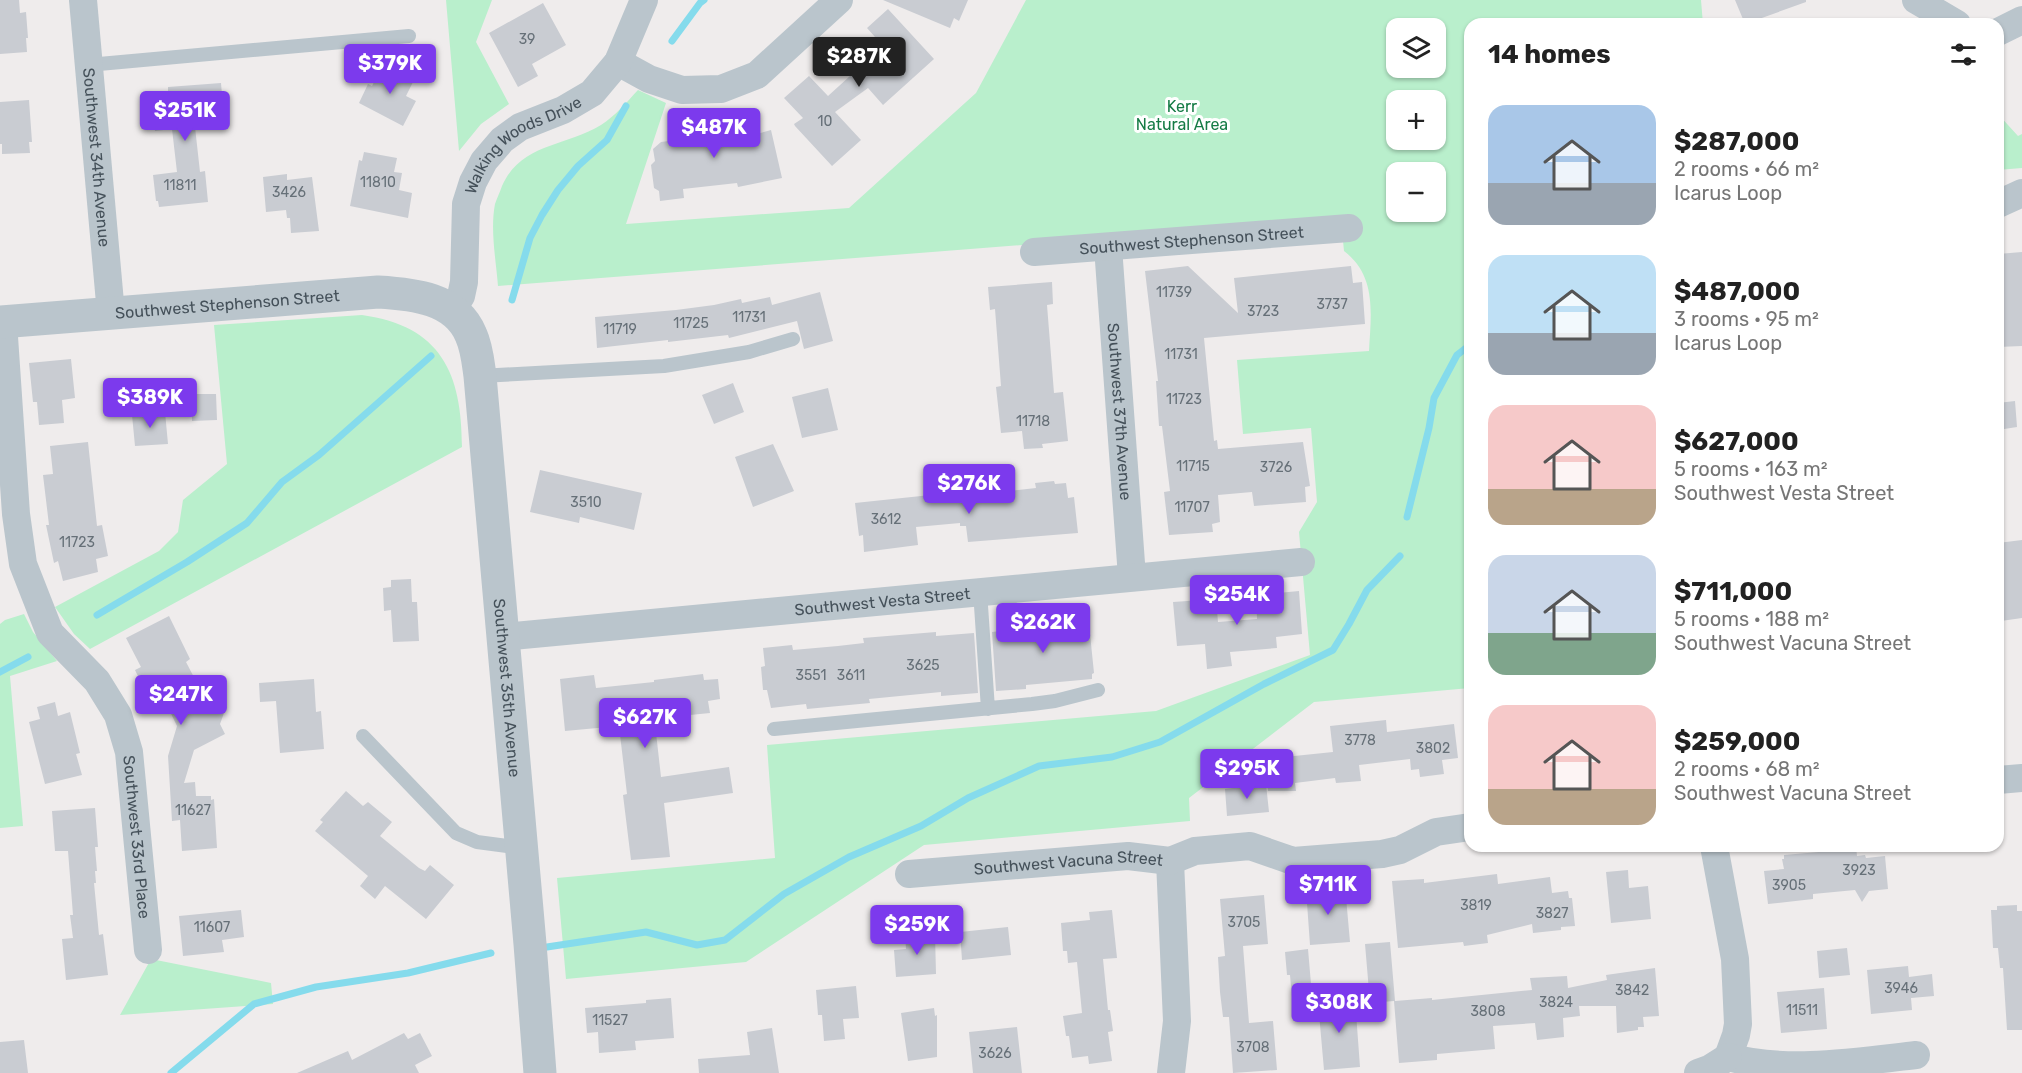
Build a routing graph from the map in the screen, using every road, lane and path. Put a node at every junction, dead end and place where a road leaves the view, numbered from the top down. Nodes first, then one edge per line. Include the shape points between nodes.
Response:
1 (83, 0) edge
2 (644, 0) edge
3 (839, 0) edge
4 (1916, 0) edge
5 (1947, 18) edge
6 (2022, 20) edge
7 (2004, 29) edge
8 (410, 36) dead end
9 (618, 62) junction
10 (88, 64) junction
11 (2022, 193) edge
12 (2004, 201) edge
13 (1349, 228) dead end
14 (1108, 247) junction
15 (1034, 252) dead end
16 (452, 310) junction
17 (111, 314) junction
18 (1, 322) edge
19 (793, 339) dead end
20 (480, 376) junction
21 (8, 514) edge
22 (1301, 561) dead end
23 (1132, 577) junction
24 (981, 591) junction
25 (502, 637) junction
26 (1098, 690) dead end
27 (987, 709) junction
28 (774, 729) dead end
29 (363, 736) dead end
30 (2022, 778) edge
31 (2004, 780) edge
32 (1464, 828) edge
33 (522, 848) junction
34 (1715, 852) edge
35 (1170, 861) junction
36 (909, 874) dead end
37 (148, 951) dead end
38 (1916, 1055) dead end
39 (1728, 1057) junction
40 (540, 1073) edge
41 (1171, 1073) edge
42 (1698, 1073) edge

1 - 10 street, Southwest 34th Avenue
2 - 9 street, Walking Woods Drive
3 - 9 street via 758,75 721,89 682,90 649,79
4 - 5 street
6 - 7 street
8 - 10 lane
9 - 16 street, Walking Woods Drive via 592,93 520,127 484,161 465,204 464,282
10 - 17 street, Southwest 34th Avenue
11 - 12 street
13 - 14 street, Southwest Stephenson Street
14 - 15 street, Southwest Stephenson Street
14 - 23 street, Southwest 37th Avenue
16 - 17 street, Southwest Stephenson Street via 424,297 378,292
16 - 20 street, Southwest 35th Avenue via 471,333
17 - 18 street, Southwest Stephenson Street
18 - 21 street, Southwest 33rd Place
19 - 20 lane via 734,356 664,366
20 - 25 street, Southwest 35th Avenue
21 - 37 street, Southwest 33rd Place via 50,633 97,681 118,715 129,752
22 - 23 street, Southwest Vesta Street
23 - 24 street, Southwest Vesta Street
24 - 25 street, Southwest Vesta Street
24 - 27 lane
25 - 33 street, Southwest 35th Avenue
26 - 27 lane via 1055,701
27 - 28 lane
29 - 33 lane via 456,833 477,842
30 - 31 street
32 - 35 street, Southwest Vacuna Street via 1436,832 1389,853 1293,861 1250,846 1196,850
33 - 40 street, Southwest 35th Avenue
34 - 39 street via 1735,959 1738,1024
35 - 36 street, Southwest Vacuna Street via 1128,856
35 - 41 street via 1177,1021
38 - 39 street via 1789,1066 1749,1064
39 - 42 street

